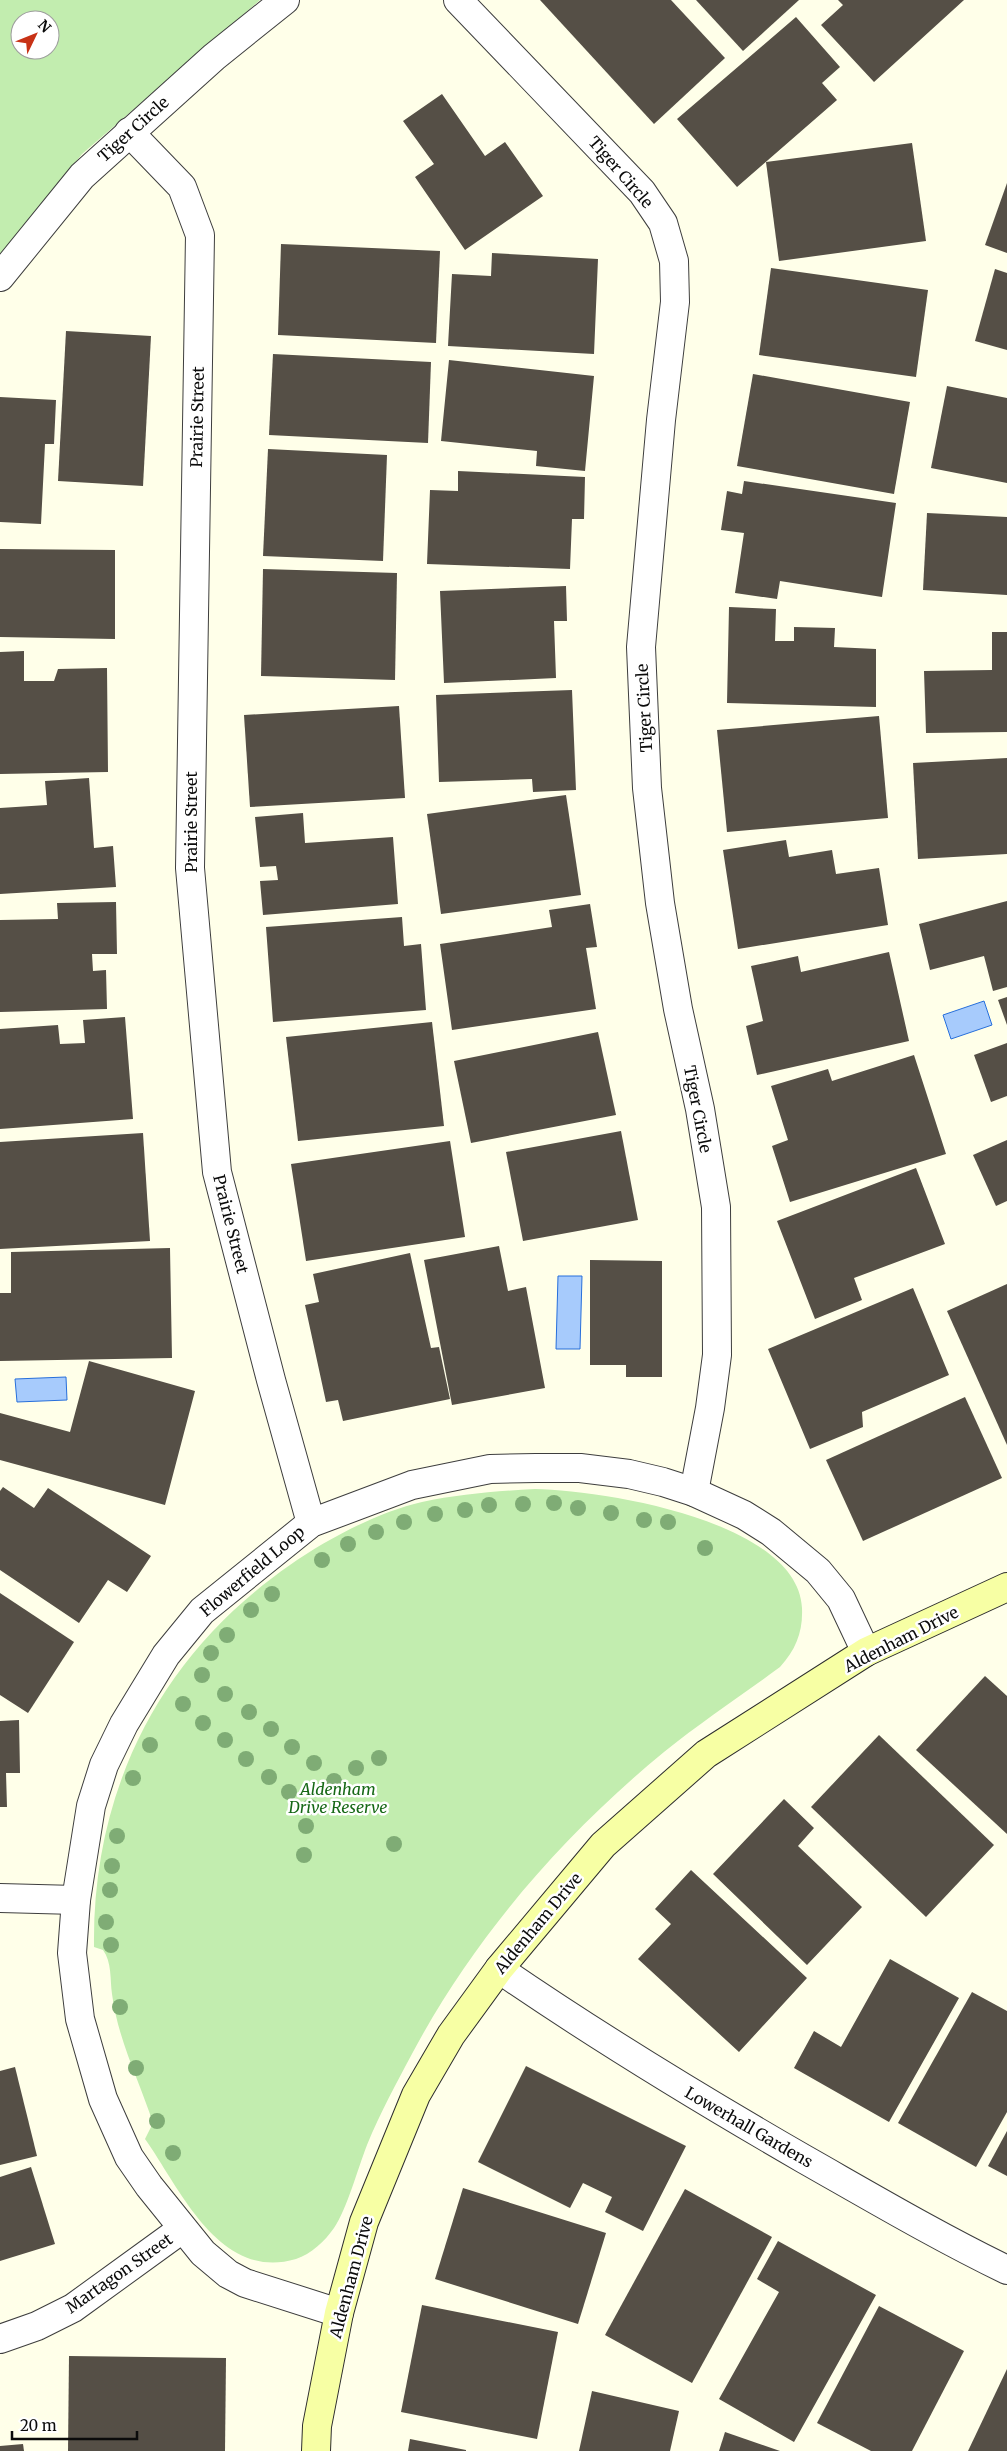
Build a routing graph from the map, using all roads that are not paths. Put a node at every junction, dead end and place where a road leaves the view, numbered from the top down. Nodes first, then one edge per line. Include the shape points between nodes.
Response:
1 (285, 0) edge
2 (459, 0) edge
3 (129, 132) junction
4 (0, 277) edge
5 (694, 1492) junction
6 (310, 1523) junction
7 (1007, 1587) edge
8 (866, 1652) junction
9 (0, 1898) edge
10 (76, 1900) junction
11 (498, 1969) junction
12 (182, 2229) junction
13 (1007, 2270) edge
14 (339, 2312) junction
15 (0, 2339) edge
16 (316, 2451) edge

1 - 3 street, Tiger Circle
2 - 5 street, Tiger Circle via 642,192 663,223 674,261 675,302 641,647 647,788 660,903 716,1207 717,1356
3 - 4 street, Tiger Circle via 82,176
3 - 6 street, Prairie Street via 182,187 200,235 190,868 217,1172
5 - 6 street, Flowerfield Loop via 629,1474 580,1468 490,1469 412,1484
5 - 8 street, Flowerfield Loop via 744,1515 796,1550 840,1599
6 - 10 street, Flowerfield Loop via 202,1611 162,1663 124,1724 104,1765 91,1806
7 - 8 street, Aldenham Drive
8 - 11 street, Aldenham Drive via 706,1754 603,1845
9 - 10 street
10 - 12 street, Flowerfield Loop via 72,1953 80,2019 103,2099 129,2157
11 - 13 street, Lowerhall Gardens via 677,2085 944,2239
11 - 14 street, Aldenham Drive via 451,2035 416,2096 364,2222
12 - 14 street, Flowerfield Loop via 203,2253 236,2279
12 - 15 street, Martagon Street via 73,2308
14 - 16 street, Aldenham Drive via 317,2426

